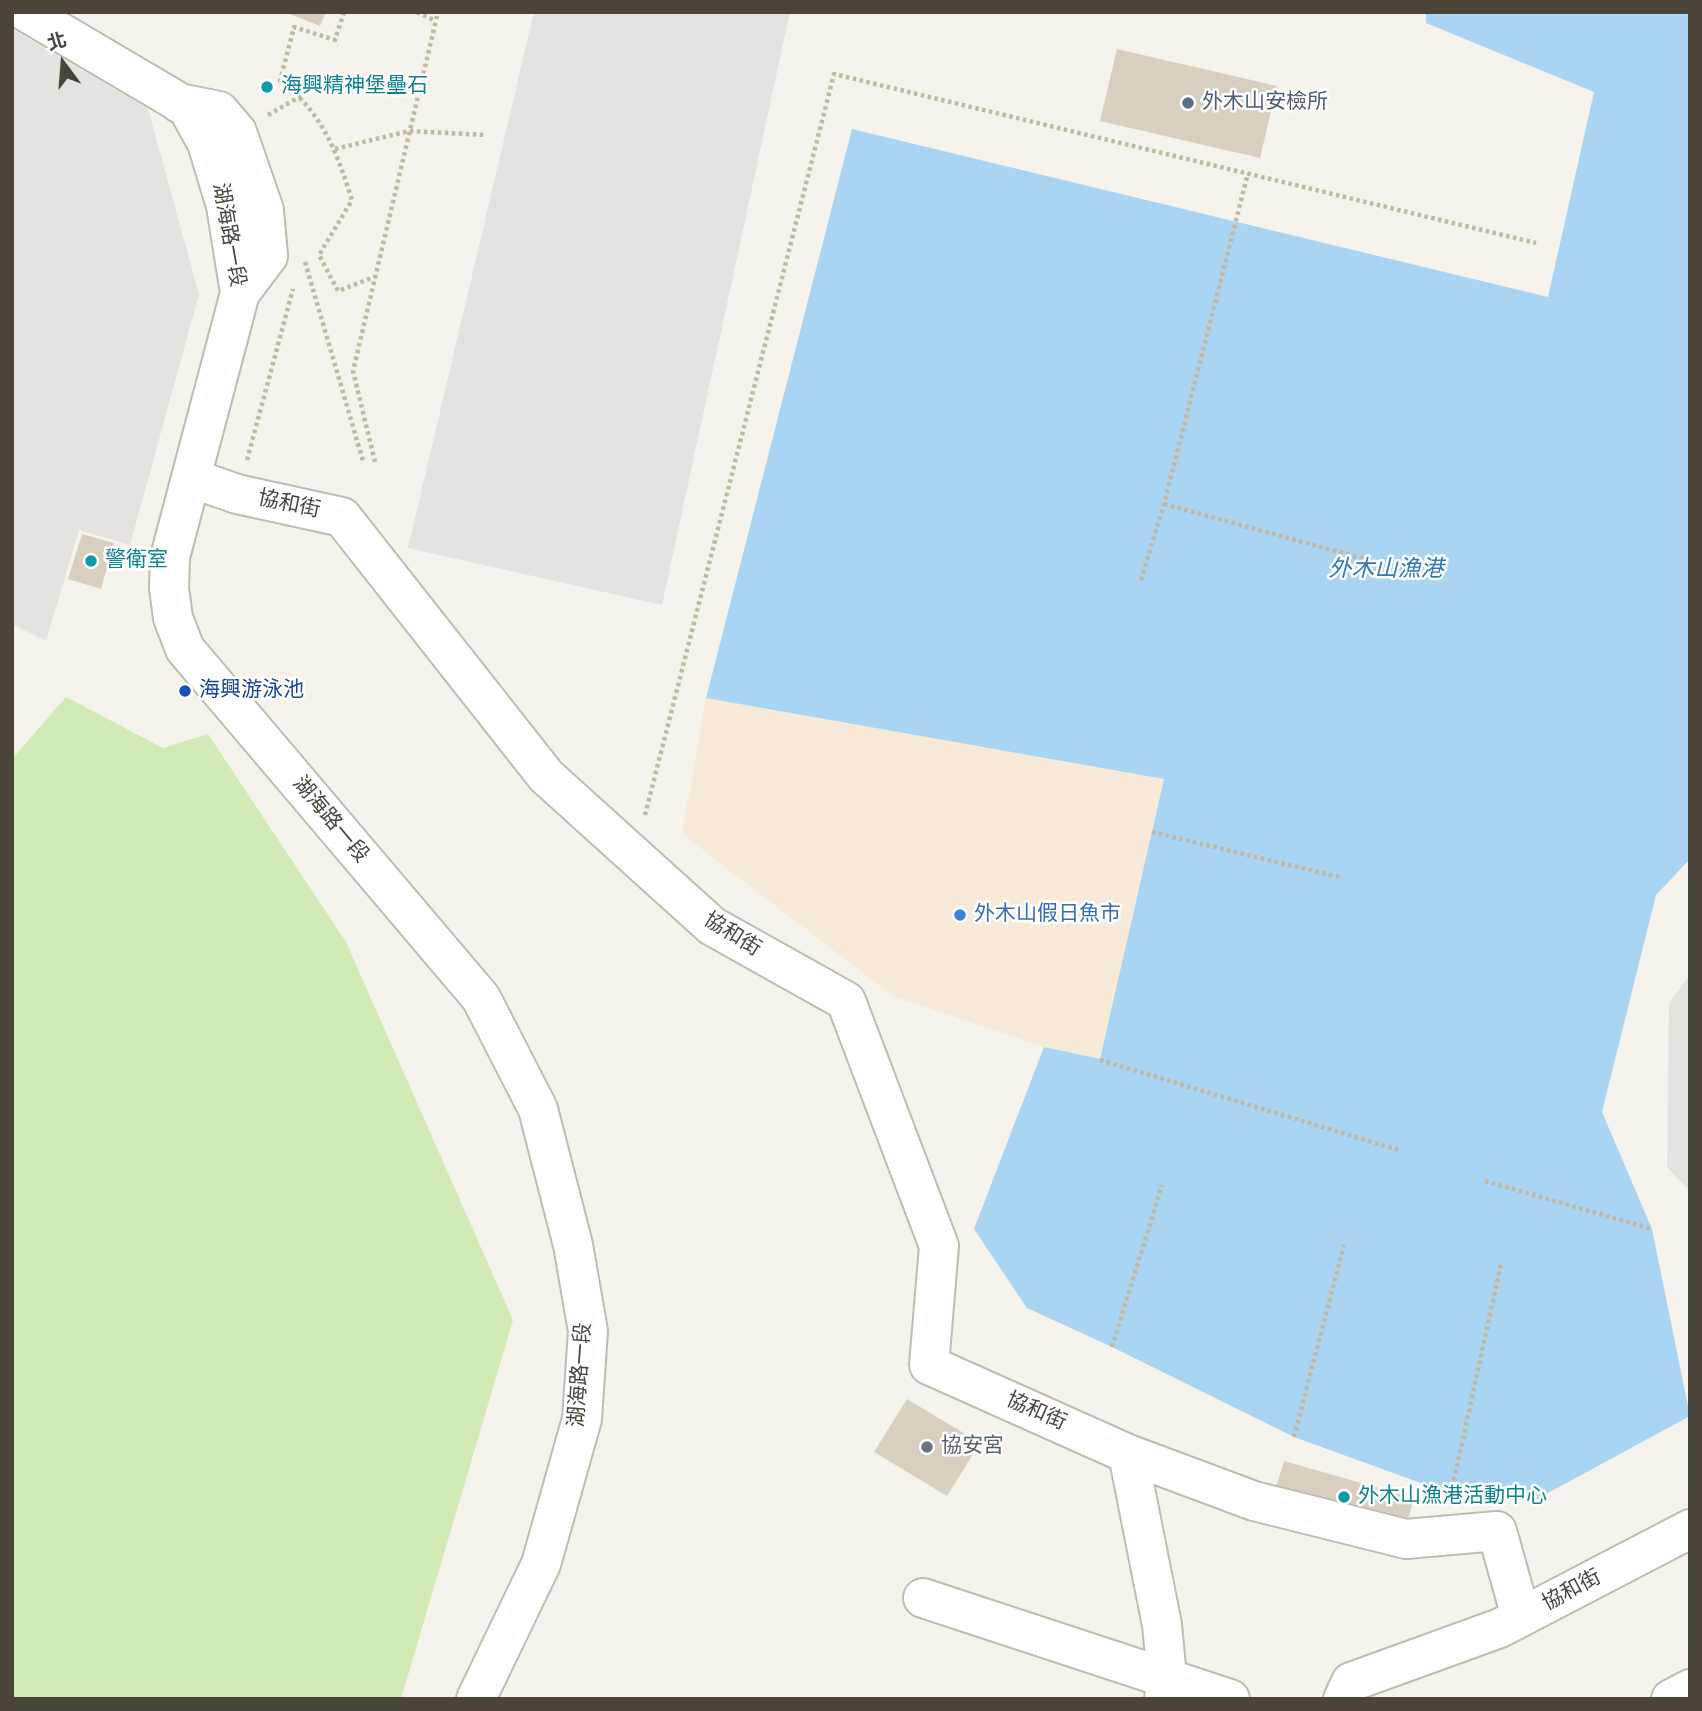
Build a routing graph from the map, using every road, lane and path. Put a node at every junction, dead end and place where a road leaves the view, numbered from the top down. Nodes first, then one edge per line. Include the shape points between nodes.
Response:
1 (26, 12) edge
2 (344, 12) edge
3 (417, 12) edge
4 (438, 12) edge
5 (436, 20) junction
6 (301, 96) junction
7 (261, 119) dead end
8 (409, 131) junction
9 (486, 135) dead end
10 (335, 149) junction
11 (1248, 173) junction
12 (1536, 243) dead end
13 (303, 254) dead end
14 (374, 277) junction
15 (363, 461) dead end
16 (375, 462) dead end
17 (191, 478) junction
18 (1164, 504) junction
19 (1419, 574) dead end
20 (1141, 580) dead end
21 (645, 816) dead end
22 (1152, 832) dead end
23 (1343, 878) dead end
24 (1100, 1060) dead end
25 (1402, 1151) dead end
26 (1485, 1181) dead end
27 (1162, 1185) dead end
28 (1652, 1229) dead end
29 (1344, 1245) dead end
30 (1501, 1265) dead end
31 (1112, 1347) dead end
32 (1294, 1437) dead end
33 (1128, 1454) junction
34 (1451, 1494) dead end
35 (1690, 1530) edge
36 (923, 1598) dead end
37 (1521, 1617) junction
38 (1165, 1688) edge
39 (1690, 1689) edge
40 (476, 1699) edge
41 (1230, 1699) edge
42 (1343, 1699) edge
43 (1671, 1699) edge

1 - 17 street, 湖海路一段 via 187,107 208,143 226,206 240,293
2 - 6 path via 335,40 294,27 281,81
3 - 5 path
4 - 5 path
5 - 8 path
6 - 7 path
6 - 10 path
8 - 9 path
8 - 10 path
8 - 14 path
10 - 14 path via 352,200 319,255 338,290
11 - 12 path
11 - 18 path
11 - 21 path via 834,74
13 - 15 path
14 - 16 path via 353,371
17 - 33 street, 協和街 via 237,494 342,517 546,776 712,926 846,1001 939,1246 929,1365
17 - 40 street, 湖海路一段 via 170,557 169,588 173,618 186,649 481,998 538,1109 573,1245 588,1331 582,1419 541,1564
18 - 19 path
18 - 20 path
22 - 23 path
24 - 25 path
26 - 28 path
27 - 31 path
29 - 32 path
30 - 34 path
33 - 37 street, 協和街 via 1254,1501 1406,1539 1497,1531
33 - 38 street via 1162,1625
35 - 37 street, 協和街
36 - 38 street
37 - 42 street, 協和街 via 1351,1682
38 - 41 street
39 - 43 street

